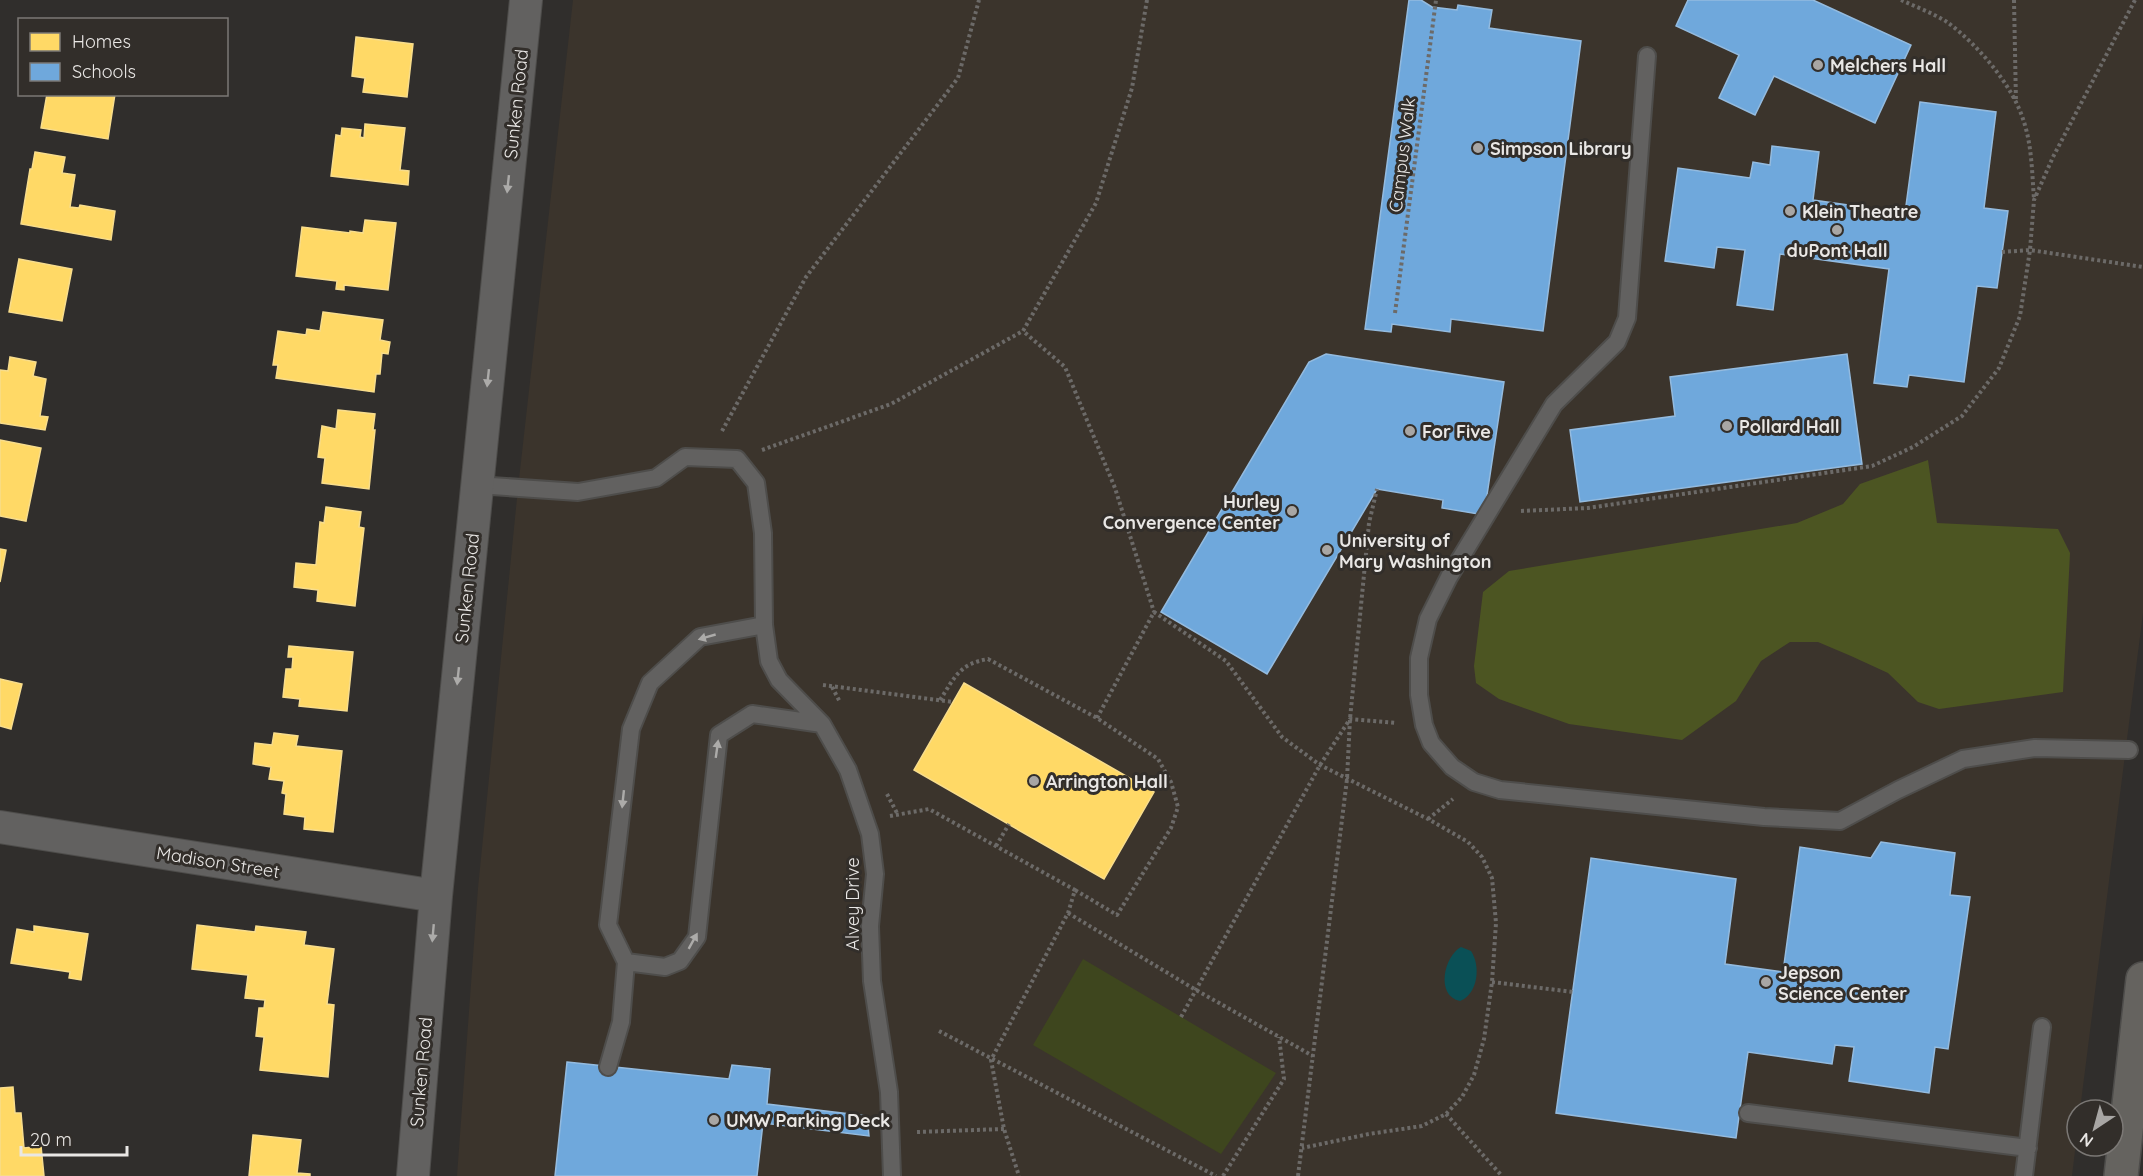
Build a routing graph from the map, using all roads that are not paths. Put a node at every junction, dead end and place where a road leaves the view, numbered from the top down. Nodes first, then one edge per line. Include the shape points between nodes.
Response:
1 (526, 0) edge
2 (1647, 56) dead end
3 (477, 484) junction
4 (764, 625) junction
5 (822, 724) junction
6 (2129, 750) dead end
7 (0, 827) edge
8 (436, 896) junction
9 (626, 962) junction
10 (2143, 979) edge
11 (2042, 1027) dead end
12 (608, 1066) dead end
13 (1748, 1113) dead end
14 (2028, 1148) junction
15 (413, 1176) edge
16 (892, 1176) edge
17 (2024, 1176) edge
18 (2121, 1176) edge

1 -> 3 street, Sunken Road
2 - 6 lane via 1627,318 1617,342 1554,404 1449,577 1428,619 1419,658 1419,695 1431,743 1452,767 1474,782 1500,790 1840,821 1963,759 2035,748
3 - 4 lane, Alvey Drive via 578,492 656,478 684,457 737,459 756,483 763,533
3 -> 8 street, Sunken Road
4 - 5 lane, Alvey Drive via 769,661 779,680
4 -> 9 lane via 700,638 650,683 631,729 609,925
9 -> 5 lane via 665,967 680,961 697,937 718,735 752,714
5 - 16 lane, Alvey Drive via 848,770 870,834 875,874 870,926 872,981 890,1092
7 - 8 street, Madison Street
8 -> 15 street, Sunken Road
9 - 12 lane via 621,1022
10 - 18 street
11 - 14 lane
13 - 14 lane
14 - 17 lane

